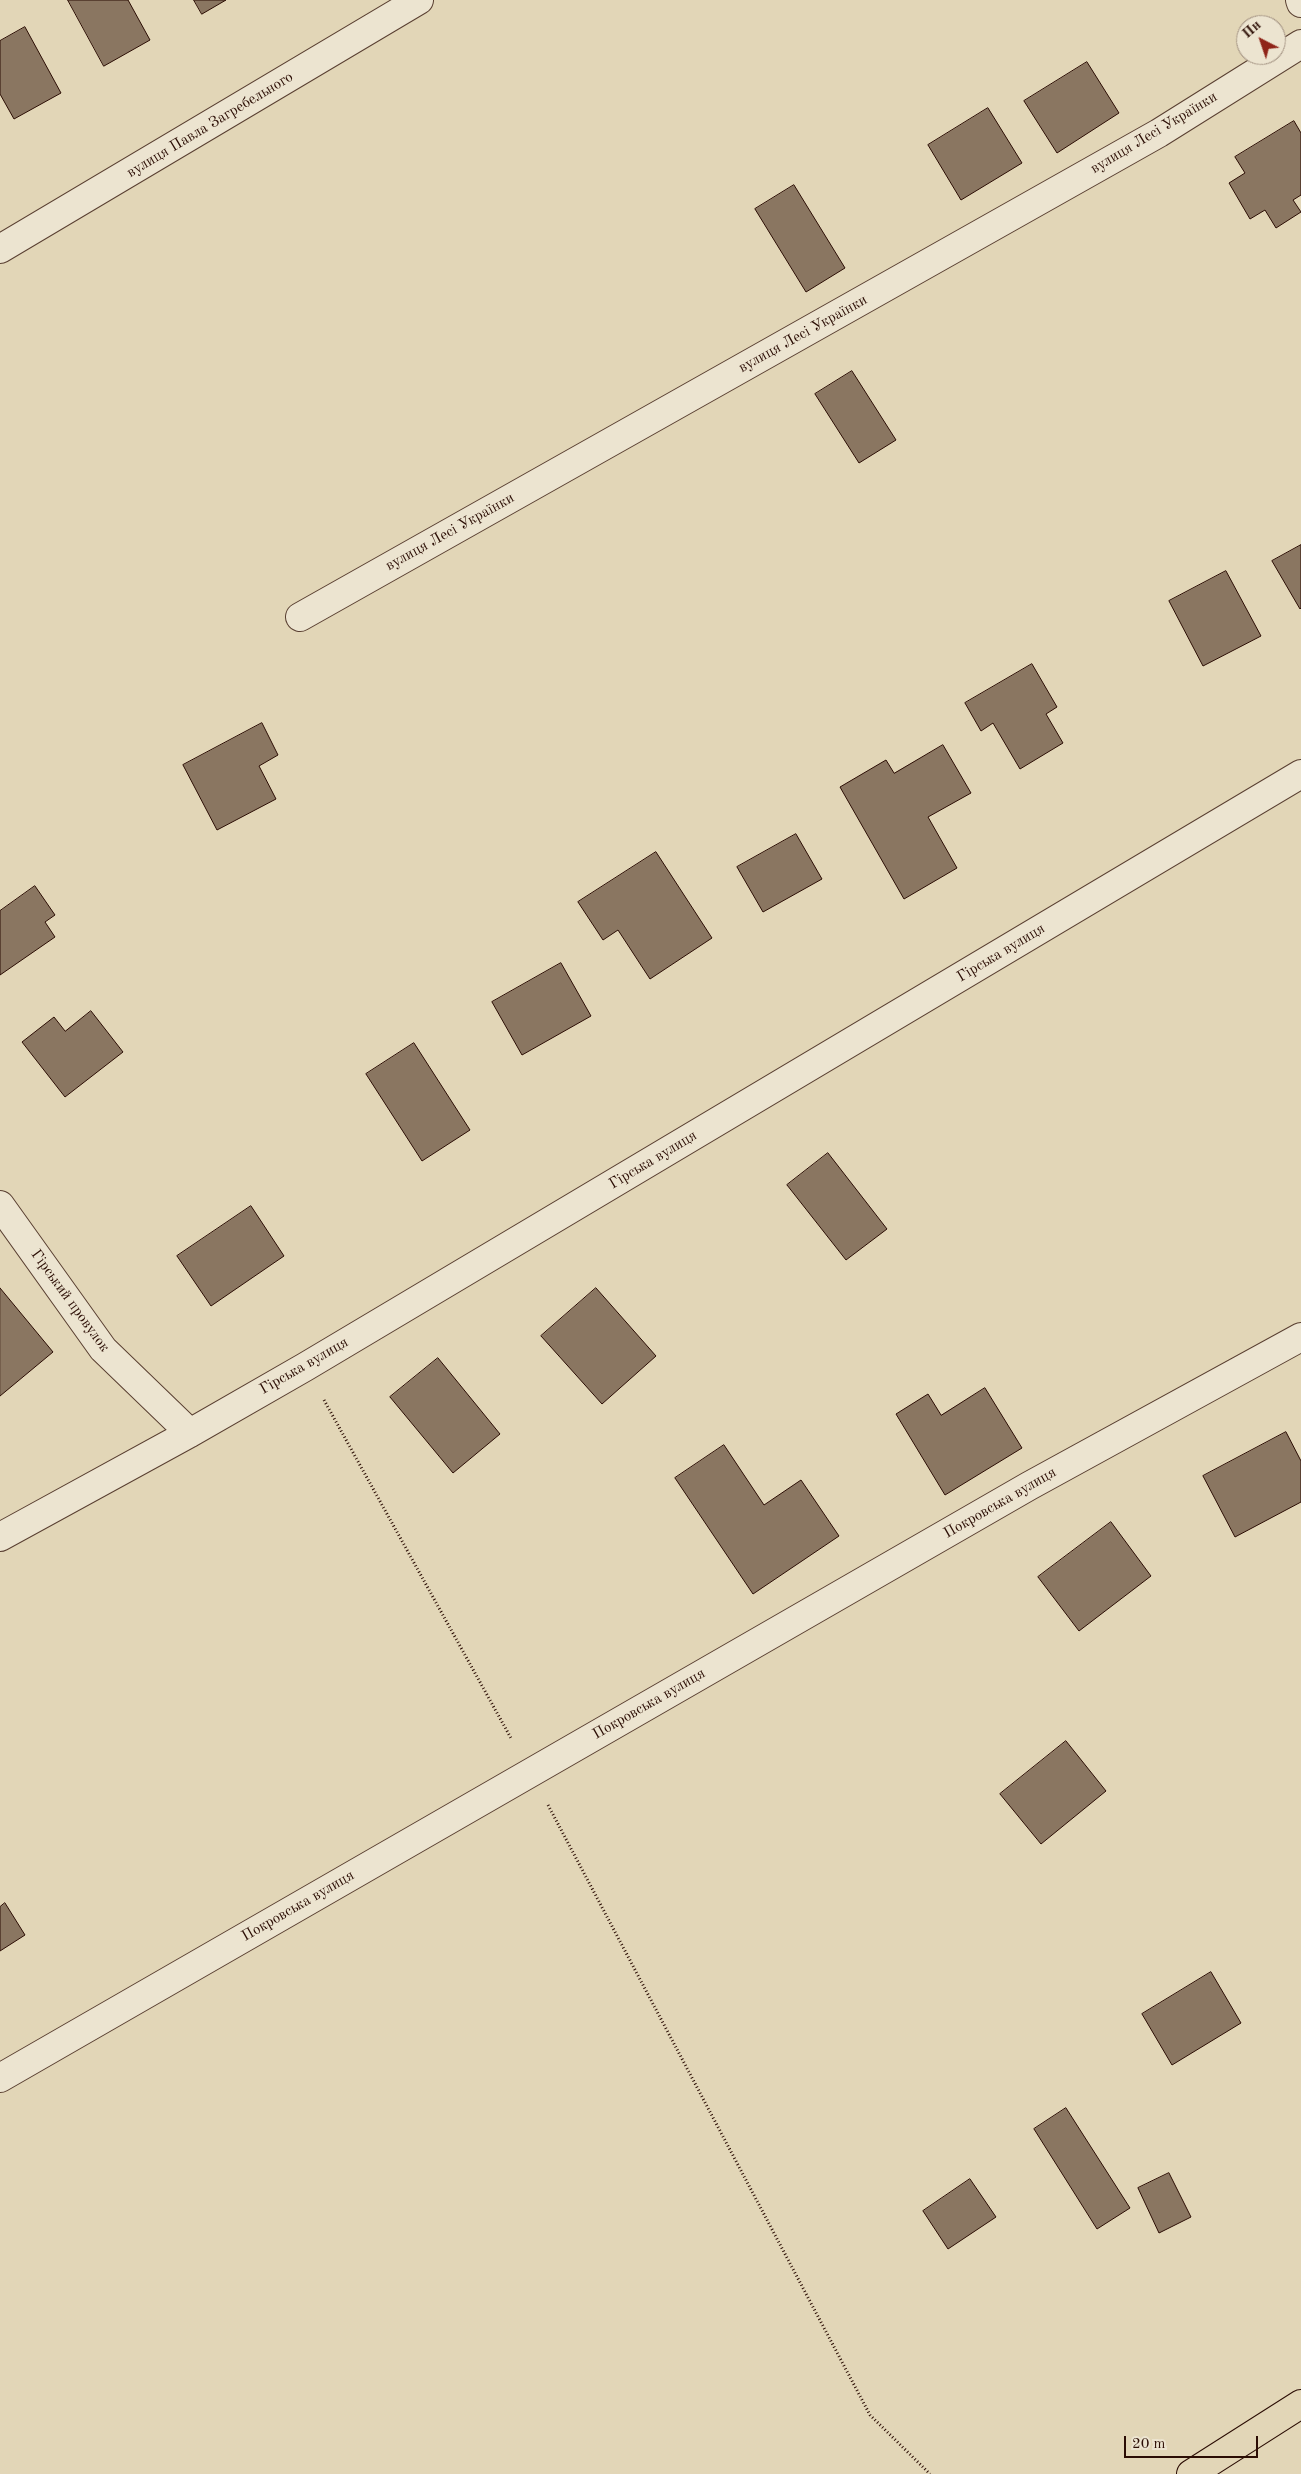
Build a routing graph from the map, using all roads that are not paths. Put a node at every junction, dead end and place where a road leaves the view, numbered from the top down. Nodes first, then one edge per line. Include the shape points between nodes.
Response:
1 (419, 0) edge
2 (1301, 44) edge
3 (0, 249) edge
4 (300, 617) dead end
5 (1301, 774) edge
6 (0, 1204) edge
7 (1301, 1337) edge
8 (190, 1433) junction
9 (0, 1537) edge
10 (0, 2078) edge
11 (1301, 2404) edge
12 (1191, 2474) edge

1 - 3 street, вулиця Павла Загребельного
2 - 4 street, вулиця Лесі Українки via 1159,133
5 - 8 street, Гірська вулиця
6 - 8 street, Гірський провулок via 103,1349
7 - 10 street, Покровська вулиця via 1029,1486
8 - 9 street, Гірська вулиця
11 - 12 main road

